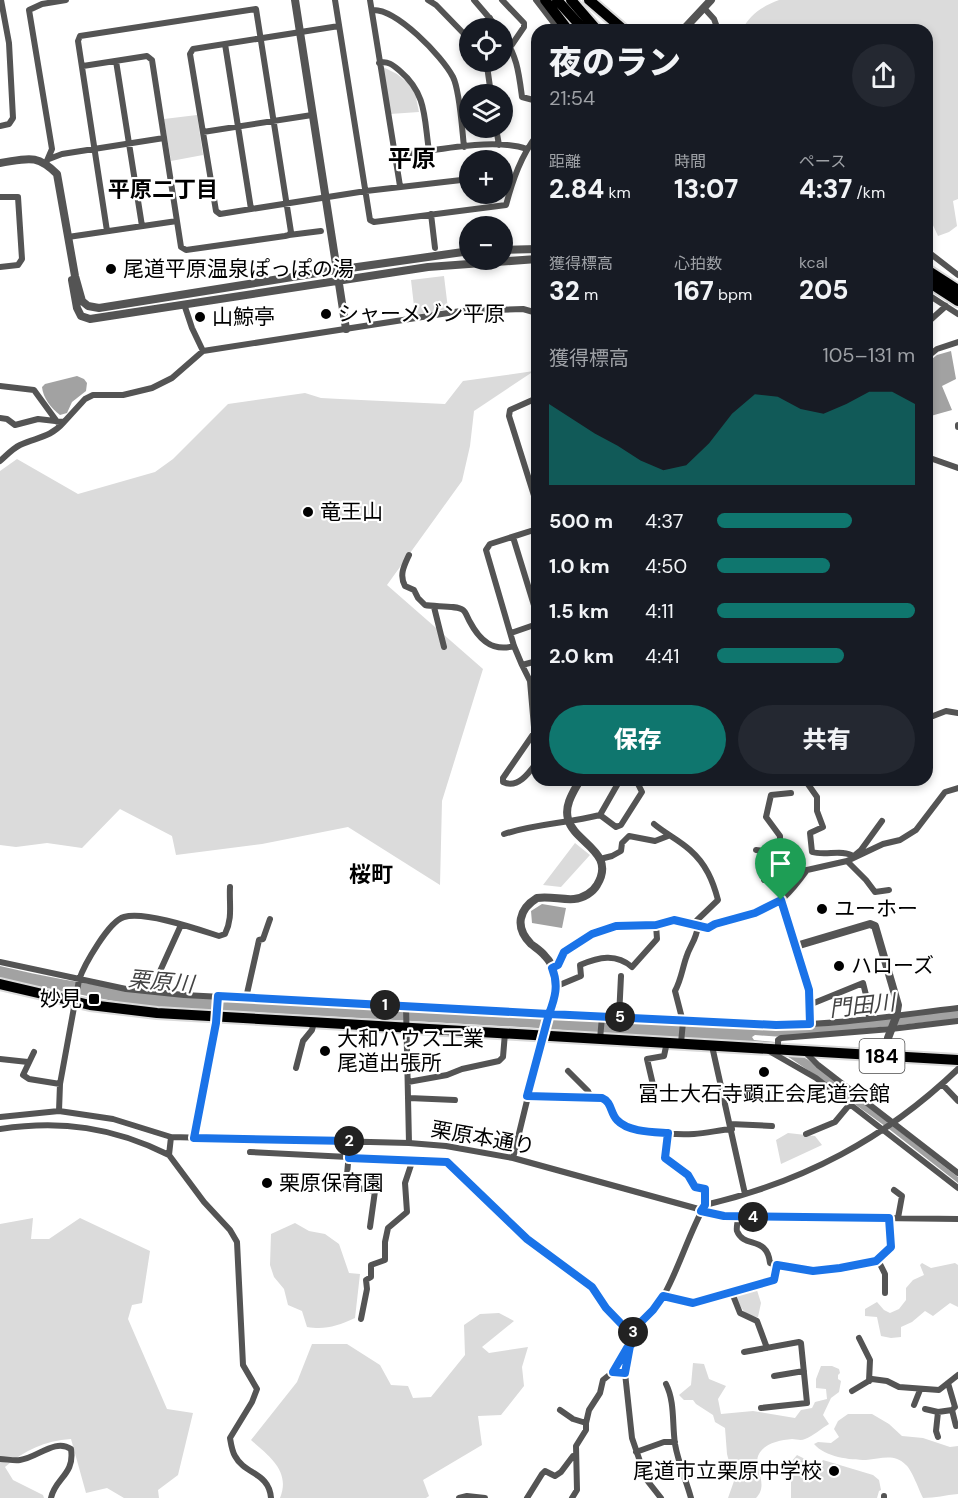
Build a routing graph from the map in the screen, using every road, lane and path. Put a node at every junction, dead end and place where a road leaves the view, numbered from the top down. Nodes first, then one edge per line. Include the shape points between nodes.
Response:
1 (1, 0) edge
2 (66, 0) edge
3 (294, 0) edge
4 (335, 0) edge
5 (370, 0) edge
6 (428, 0) edge
7 (474, 0) edge
8 (502, 0) edge
9 (536, 0) edge
10 (545, 0) edge
11 (557, 0) edge
12 (571, 0) edge
13 (589, 0) edge
14 (711, 0) edge
15 (704, 8) junction
16 (372, 10) junction
17 (490, 18) edge
18 (554, 24) edge
19 (563, 24) edge
20 (579, 24) edge
21 (592, 24) edge
22 (617, 24) edge
23 (689, 24) edge
24 (716, 24) edge
25 (339, 26) junction
26 (459, 28) edge
27 (300, 32) junction
28 (4, 37) edge
29 (261, 38) junction
30 (513, 43) edge
31 (225, 44) junction
32 (513, 52) edge
33 (116, 61) junction
34 (380, 63) junction
35 (83, 66) junction
36 (531, 99) edge
37 (312, 116) junction
38 (273, 122) junction
39 (0, 126) edge
40 (237, 126) junction
41 (203, 132) junction
42 (164, 138) junction
43 (498, 138) edge
44 (129, 143) junction
45 (531, 143) edge
46 (499, 145) junction
47 (464, 147) junction
48 (95, 149) junction
49 (527, 149) junction
50 (429, 151) junction
51 (395, 156) junction
52 (48, 161) junction
53 (0, 163) edge
54 (459, 179) edge
55 (513, 179) edge
56 (400, 186) junction
57 (366, 191) junction
58 (0, 197) edge
59 (326, 198) junction
60 (286, 204) junction
61 (506, 204) edge
62 (251, 210) junction
63 (431, 214) junction
64 (177, 221) junction
65 (142, 226) junction
66 (107, 231) junction
67 (321, 231) dead end
68 (289, 235) junction
69 (68, 237) junction
70 (435, 248) dead end
71 (531, 249) edge
72 (513, 250) edge
73 (459, 253) edge
74 (933, 256) edge
75 (531, 259) edge
76 (0, 267) edge
77 (336, 270) junction
78 (933, 274) edge
79 (958, 275) edge
80 (337, 282) junction
81 (933, 285) edge
82 (958, 290) edge
83 (933, 298) edge
84 (142, 301) junction
85 (958, 301) edge
86 (184, 304) junction
87 (946, 306) junction
88 (143, 310) junction
89 (531, 311) edge
90 (958, 314) edge
91 (933, 318) edge
92 (346, 329) junction
93 (958, 343) edge
94 (203, 351) junction
95 (933, 352) edge
96 (0, 386) edge
97 (531, 401) edge
98 (0, 418) edge
99 (61, 422) junction
100 (933, 459) edge
101 (0, 461) edge
102 (958, 468) edge
103 (531, 487) edge
104 (531, 532) edge
105 (513, 537) junction
106 (410, 555) dead end
107 (531, 596) edge
108 (434, 607) junction
109 (531, 626) edge
110 (510, 633) junction
111 (514, 646) junction
112 (444, 647) dead end
113 (531, 663) edge
114 (522, 665) junction
115 (531, 690) edge
116 (958, 713) edge
117 (933, 716) edge
118 (531, 740) edge
119 (531, 769) edge
120 (577, 786) edge
121 (617, 786) edge
122 (639, 786) edge
123 (809, 786) edge
124 (958, 788) edge
125 (791, 793) dead end
126 (600, 815) junction
127 (882, 821) dead end
128 (569, 823) junction
129 (654, 824) dead end
130 (504, 834) dead end
131 (668, 836) junction
132 (756, 850) dead end
133 (778, 853) junction
134 (600, 859) junction
135 (851, 859) junction
136 (807, 870) junction
137 (788, 872) junction
138 (764, 880) dead end
139 (230, 887) dead end
140 (889, 890) dead end
141 (781, 900) junction
142 (270, 919) dead end
143 (181, 925) junction
144 (656, 925) junction
145 (695, 925) junction
146 (796, 946) junction
147 (0, 962) edge
148 (552, 968) junction
149 (621, 976) dead end
150 (79, 981) junction
151 (0, 984) edge
152 (557, 986) junction
153 (151, 991) junction
154 (75, 997) junction
155 (218, 998) junction
156 (246, 998) junction
157 (810, 1005) junction
158 (405, 1007) junction
159 (958, 1008) edge
160 (217, 1014) junction
161 (549, 1016) junction
162 (897, 1016) junction
163 (619, 1017) junction
164 (602, 1018) junction
165 (869, 1018) junction
166 (958, 1021) edge
167 (314, 1022) junction
168 (683, 1023) junction
169 (810, 1024) junction
170 (405, 1025) junction
171 (892, 1028) junction
172 (544, 1032) junction
173 (505, 1033) junction
174 (600, 1037) junction
175 (681, 1041) junction
176 (667, 1042) junction
177 (712, 1045) junction
178 (773, 1048) junction
179 (34, 1052) dead end
180 (805, 1052) junction
181 (886, 1057) junction
182 (0, 1059) edge
183 (958, 1060) edge
184 (28, 1062) junction
185 (296, 1068) dead end
186 (958, 1069) edge
187 (568, 1071) dead end
188 (408, 1082) junction
189 (60, 1084) junction
190 (942, 1084) junction
191 (654, 1089) dead end
192 (527, 1096) junction
193 (591, 1097) junction
194 (409, 1098) junction
195 (455, 1100) dead end
196 (958, 1101) edge
197 (850, 1104) junction
198 (59, 1111) junction
199 (0, 1117) edge
200 (731, 1126) junction
201 (772, 1126) dead end
202 (889, 1126) junction
203 (0, 1129) edge
204 (668, 1133) junction
205 (806, 1134) dead end
206 (171, 1137) junction
207 (194, 1138) junction
208 (350, 1141) junction
209 (409, 1143) junction
210 (446, 1146) junction
211 (250, 1152) dead end
212 (169, 1155) junction
213 (349, 1158) junction
214 (513, 1158) junction
215 (413, 1160) junction
216 (443, 1161) junction
217 (957, 1171) edge
218 (958, 1188) edge
219 (894, 1190) dead end
220 (745, 1194) junction
221 (703, 1208) junction
222 (738, 1217) junction
223 (889, 1218) junction
224 (898, 1218) junction
225 (958, 1219) edge
226 (370, 1227) dead end
227 (878, 1260) junction
228 (777, 1265) junction
229 (732, 1293) junction
230 (885, 1293) dead end
231 (663, 1296) junction
232 (361, 1319) dead end
233 (632, 1335) junction
234 (859, 1338) dead end
235 (631, 1345) junction
236 (766, 1348) junction
237 (744, 1352) dead end
238 (804, 1371) junction
239 (613, 1372) junction
240 (625, 1373) junction
241 (958, 1375) edge
242 (774, 1376) dead end
243 (869, 1381) junction
244 (948, 1383) junction
245 (666, 1384) dead end
246 (920, 1390) junction
247 (852, 1391) dead end
248 (914, 1405) dead end
249 (761, 1408) dead end
250 (925, 1409) dead end
251 (560, 1410) dead end
252 (952, 1410) junction
253 (938, 1412) junction
254 (586, 1423) junction
255 (956, 1426) dead end
256 (938, 1437) dead end
257 (675, 1442) junction
258 (636, 1452) junction
259 (576, 1456) junction
260 (0, 1459) edge
261 (51, 1498) edge
262 (271, 1498) edge
263 (459, 1498) edge
264 (485, 1498) edge
265 (527, 1498) edge
266 (572, 1498) edge
267 (661, 1498) edge
268 (691, 1498) edge

1 - 28 street
2 - 52 street via 29,10 52,149
3 - 27 street
4 - 25 street
5 - 16 street
6 - 26 street
7 - 17 street
8 - 30 street via 524,23
9 - 18 street
10 - 19 highway
11 - 20 highway
12 - 21 highway
13 - 22 highway
14 - 15 street
15 - 23 street
15 - 24 street
16 - 34 street
16 - 47 street via 380,10 405,25 453,77
25 - 27 street
25 - 57 street
27 - 29 street
27 - 37 street
28 - 39 street via 13,118 9,124
29 - 31 street
29 - 35 street via 256,9 80,36
29 - 38 street
31 - 40 street
31 - 41 street via 193,49 190,54
32 - 36 street via 522,97
33 - 35 street
33 - 42 street via 147,56 152,60
33 - 44 street
34 - 50 street via 392,64 413,82
34 - 51 street
35 - 48 street
37 - 38 street
37 - 59 street
38 - 40 street
38 - 60 street
40 - 41 street
40 - 62 street
41 - 62 street via 216,211 220,214
42 - 44 street
42 - 64 street
43 - 46 street
44 - 48 street
44 - 65 street
45 - 49 street
46 - 47 street
46 - 49 street
47 - 50 street
48 - 52 street via 62,154
48 - 66 street
49 - 55 street
50 - 51 street
51 - 56 street
52 - 53 street
52 - 69 street via 57,174
54 - 56 street
56 - 57 street
57 - 59 street
57 - 63 street via 370,220 374,222
58 - 76 street via 18,197 22,259 18,265
59 - 60 street
59 - 77 street
60 - 62 street
60 - 68 street
61 - 63 street
63 - 70 street
64 - 65 street
64 - 68 street via 181,247 186,250
65 - 66 street
66 - 69 street
67 - 68 street
69 - 84 street via 82,301 99,308
69 - 88 street via 68,261 81,316 90,319
71 - 72 street
73 - 77 street
74 - 79 street
75 - 80 street via 429,267
77 - 80 street
77 - 84 street
78 - 82 highway
80 - 86 street
80 - 92 street
81 - 85 highway
83 - 87 street
84 - 88 street
86 - 88 street
86 - 94 street
87 - 90 street
87 - 91 street
89 - 92 street via 481,309
92 - 94 street
93 - 95 street
94 - 99 street via 172,378 123,395 93,395
96 - 99 street via 34,390
97 - 103 street via 510,410 509,416
98 - 99 street via 15,425 38,419
99 - 101 street via 52,434 22,444
100 - 102 street
104 - 105 street
105 - 107 street
105 - 110 street via 490,544 486,550
106 - 108 street via 402,570 402,580 425,605
108 - 111 street via 463,610 481,640 495,648
108 - 112 street
109 - 110 street
110 - 111 street
111 - 114 street
113 - 114 street
114 - 115 street
116 - 117 street via 946,711
118 - 119 street via 502,782 517,783
120 - 128 street via 567,807
121 - 126 street
122 - 126 street via 642,792 621,825 616,827
123 - 135 street via 817,797 823,827 810,833 812,852 850,853
124 - 135 street via 945,792 916,830
125 - 133 street via 771,795 766,812 780,836
126 - 128 street
127 - 135 street
128 - 130 street via 527,827
128 - 134 street
129 - 131 street
131 - 134 street via 654,841 629,836 621,851
131 - 145 street via 689,848 712,879 718,900
132 - 133 street
133 - 137 street
134 - 148 street via 600,879 585,896 537,898 523,910 522,930
135 - 136 street
135 - 140 street via 875,892
136 - 137 street
136 - 141 street
137 - 138 street
139 - 143 street via 232,912 225,934 219,936
141 - 145 street via 708,928
141 - 146 street
142 - 156 street via 263,939 259,940
143 - 150 street via 150,916 123,917 115,922 83,967
143 - 153 street
144 - 145 street via 674,920
144 - 148 street via 616,926 592,934 564,952
144 - 152 street via 657,939 632,968 624,960 598,957 580,965 581,976
145 - 168 street via 696,939 675,991
146 - 157 street
146 - 162 street via 870,924 875,926 896,996
147 - 150 street
148 - 152 street
149 - 163 street
150 - 153 street
150 - 154 street
151 - 154 highway, 184
152 - 161 street
153 - 155 street
154 - 160 highway, 184 via 90,1005
154 - 189 street
155 - 156 street
155 - 160 street
156 - 158 street
157 - 165 street via 863,983
157 - 169 street
158 - 161 street
158 - 170 street
159 - 162 street
160 - 167 highway, 184
160 - 207 street
161 - 164 street
161 - 172 street
162 - 165 street
162 - 171 street
163 - 164 street
163 - 168 street
164 - 174 street
165 - 169 street
166 - 171 street
167 - 170 highway, 184
167 - 185 street via 303,1041
168 - 169 street
168 - 175 street
170 - 173 highway, 184
170 - 188 street
171 - 178 street via 781,1038
171 - 181 street
172 - 173 highway, 184
172 - 174 highway, 184
172 - 192 street
173 - 188 street via 503,1057 499,1061
174 - 176 highway, 184
175 - 176 highway, 184
175 - 177 highway, 184
176 - 191 street via 664,1056 647,1059
177 - 178 highway, 184
177 - 200 street
178 - 180 highway, 184
178 - 197 street
179 - 184 street
180 - 181 highway, 184
180 - 202 street
181 - 183 highway, 184
182 - 184 street
184 - 189 street via 23,1075
186 - 190 street
187 - 193 street
188 - 194 street
189 - 198 street
190 - 196 street
190 - 202 street
192 - 193 street
192 - 214 street
193 - 204 street via 605,1099 617,1120 630,1127
194 - 195 street
194 - 209 street
197 - 202 street
197 - 205 street via 835,1122
198 - 199 street, 栗原本通り
198 - 206 street, 栗原本通り via 113,1119
200 - 201 street
200 - 204 street via 694,1134
200 - 220 street
202 - 217 street
202 - 218 street
202 - 220 street via 813,1169
203 - 212 street via 60,1124 129,1137
204 - 221 street via 665,1158 688,1175 695,1187 705,1189
206 - 207 street, 栗原本通り
206 - 212 street
207 - 208 street, 栗原本通り
208 - 209 street, 栗原本通り
208 - 213 street
209 - 210 street, 栗原本通り
210 - 214 street, 栗原本通り
210 - 216 street
211 - 213 street
212 - 262 street via 237,1242 243,1365 257,1389 230,1438 236,1458 264,1480
213 - 215 street
213 - 226 street via 346,1186 375,1191
214 - 221 street, 栗原本通り
215 - 216 street
215 - 232 street via 405,1182 407,1212 388,1228 385,1260 370,1265
216 - 233 street via 527,1239 592,1287
219 - 224 street via 902,1196
220 - 221 street
221 - 222 street, 栗原本通り
221 - 231 street
222 - 223 street, 栗原本通り
222 - 228 street via 740,1235 765,1248 770,1263
223 - 224 street, 栗原本通り
223 - 227 street via 891,1247
224 - 225 street, 栗原本通り
227 - 228 street via 813,1271
227 - 230 street via 885,1274
228 - 229 street via 774,1280
229 - 231 street via 690,1304
229 - 236 street via 740,1313 757,1321
231 - 233 street
233 - 235 street
234 - 243 street via 870,1360
235 - 239 street
235 - 240 street
236 - 237 street
236 - 238 street via 801,1343
238 - 242 street
238 - 249 street via 807,1403
239 - 240 street
239 - 254 street via 603,1380
240 - 258 street
241 - 244 street
243 - 246 street via 884,1380
243 - 247 street
244 - 246 street via 939,1390
244 - 252 street via 955,1407
245 - 257 street via 672,1395
246 - 248 street
250 - 253 street
251 - 254 street
252 - 253 street
252 - 255 street
253 - 256 street
254 - 259 street
257 - 258 street
257 - 268 street
258 - 267 street via 646,1479
259 - 265 street via 555,1476 542,1473
259 - 266 street via 577,1490
260 - 261 street via 21,1460 66,1445 71,1449 70,1468
263 - 264 street

